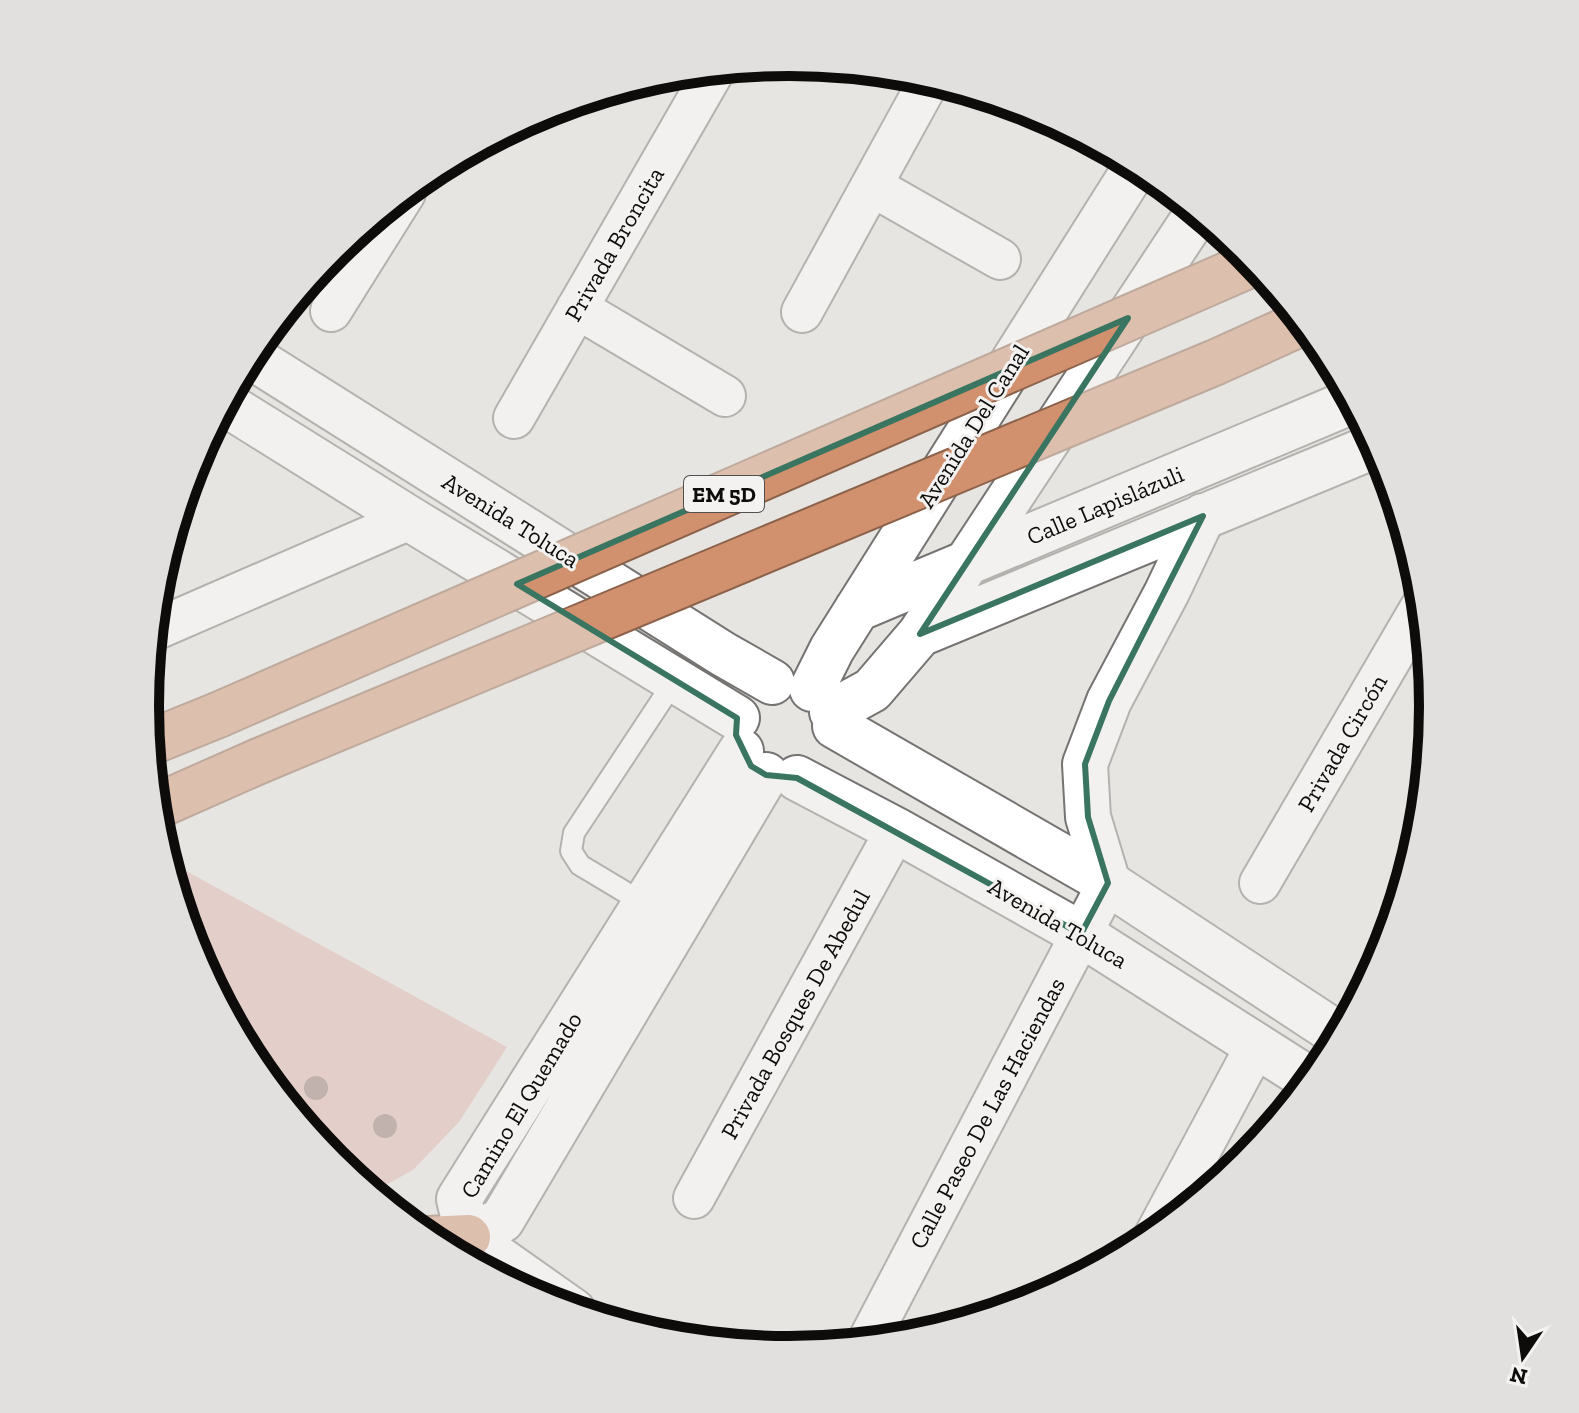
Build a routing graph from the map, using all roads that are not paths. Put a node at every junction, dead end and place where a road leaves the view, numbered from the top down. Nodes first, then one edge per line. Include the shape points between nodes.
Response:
1 (708, 81) edge
2 (924, 90) edge
3 (1130, 176) edge
4 (872, 186) junction
5 (387, 221) edge
6 (1192, 221) edge
7 (1000, 259) dead end
8 (1242, 268) edge
9 (577, 308) junction
10 (331, 311) dead end
11 (802, 312) dead end
12 (1293, 327) edge
13 (261, 363) edge
14 (725, 396) dead end
15 (1343, 405) edge
16 (234, 409) edge
17 (514, 418) dead end
18 (1365, 450) edge
19 (1203, 516) junction
20 (410, 519) junction
21 (517, 523) junction
22 (966, 563) junction
23 (857, 609) junction
24 (1414, 619) edge
25 (164, 626) edge
26 (920, 634) junction
27 (675, 680) junction
28 (813, 702) junction
29 (160, 739) edge
30 (760, 755) junction
31 (166, 803) edge
32 (896, 830) junction
33 (1108, 883) junction
34 (1260, 883) dead end
35 (645, 904) junction
36 (1081, 934) junction
37 (1331, 1030) edge
38 (1256, 1046) junction
39 (1301, 1074) edge
40 (694, 1198) dead end
41 (1168, 1211) edge
42 (452, 1239) edge
43 (456, 1242) edge
44 (873, 1332) edge

1 - 9 street, Privada Broncita
2 - 4 street
3 - 23 street, Avenida Del Canal
4 - 7 street
4 - 11 street
5 - 10 street
6 - 22 street
8 - 29 highway, EM 5D, bridge
9 - 14 street
9 - 17 street, Privada Broncita
12 - 31 highway, EM 5D, bridge
13 - 21 street, Avenida Toluca
15 - 22 street, Calle Lapislázuli
16 - 20 street, Avenida Toluca
18 - 19 street, Calle Lapislázuli
19 - 26 street, Calle Lapislázuli
19 - 33 street via 1109,701 1085,764 1088,817
20 - 21 street via 436,509 475,511
20 - 25 street
20 - 27 street, Avenida Toluca
21 - 28 street, Avenida Toluca via 723,654
22 - 23 street, Calle Lapislázuli
22 - 26 street
23 - 28 street, Avenida Del Canal via 832,649
24 - 34 street, Privada Circón
26 - 28 street via 872,690
27 - 30 street, Avenida Toluca
27 - 35 lane via 574,833 571,851 580,865
28 - 30 street via 756,690 744,702
28 - 30 street via 834,740 822,765 810,773
28 - 33 street, Avenida Toluca
30 - 32 street, Avenida Toluca
30 - 35 street, Camino El Quemado
30 - 43 street, Camino El Quemado via 502,1220
32 - 36 street, Avenida Toluca
32 - 40 street, Privada Bosques De Abedul
33 - 36 street, Calle Paseo De Las Haciendas
33 - 37 street, Avenida Toluca
35 - 42 street, Camino El Quemado via 459,1199
36 - 38 street, Avenida Toluca
36 - 44 street, Calle Paseo De Las Haciendas
38 - 39 street, Avenida Toluca
38 - 41 street

